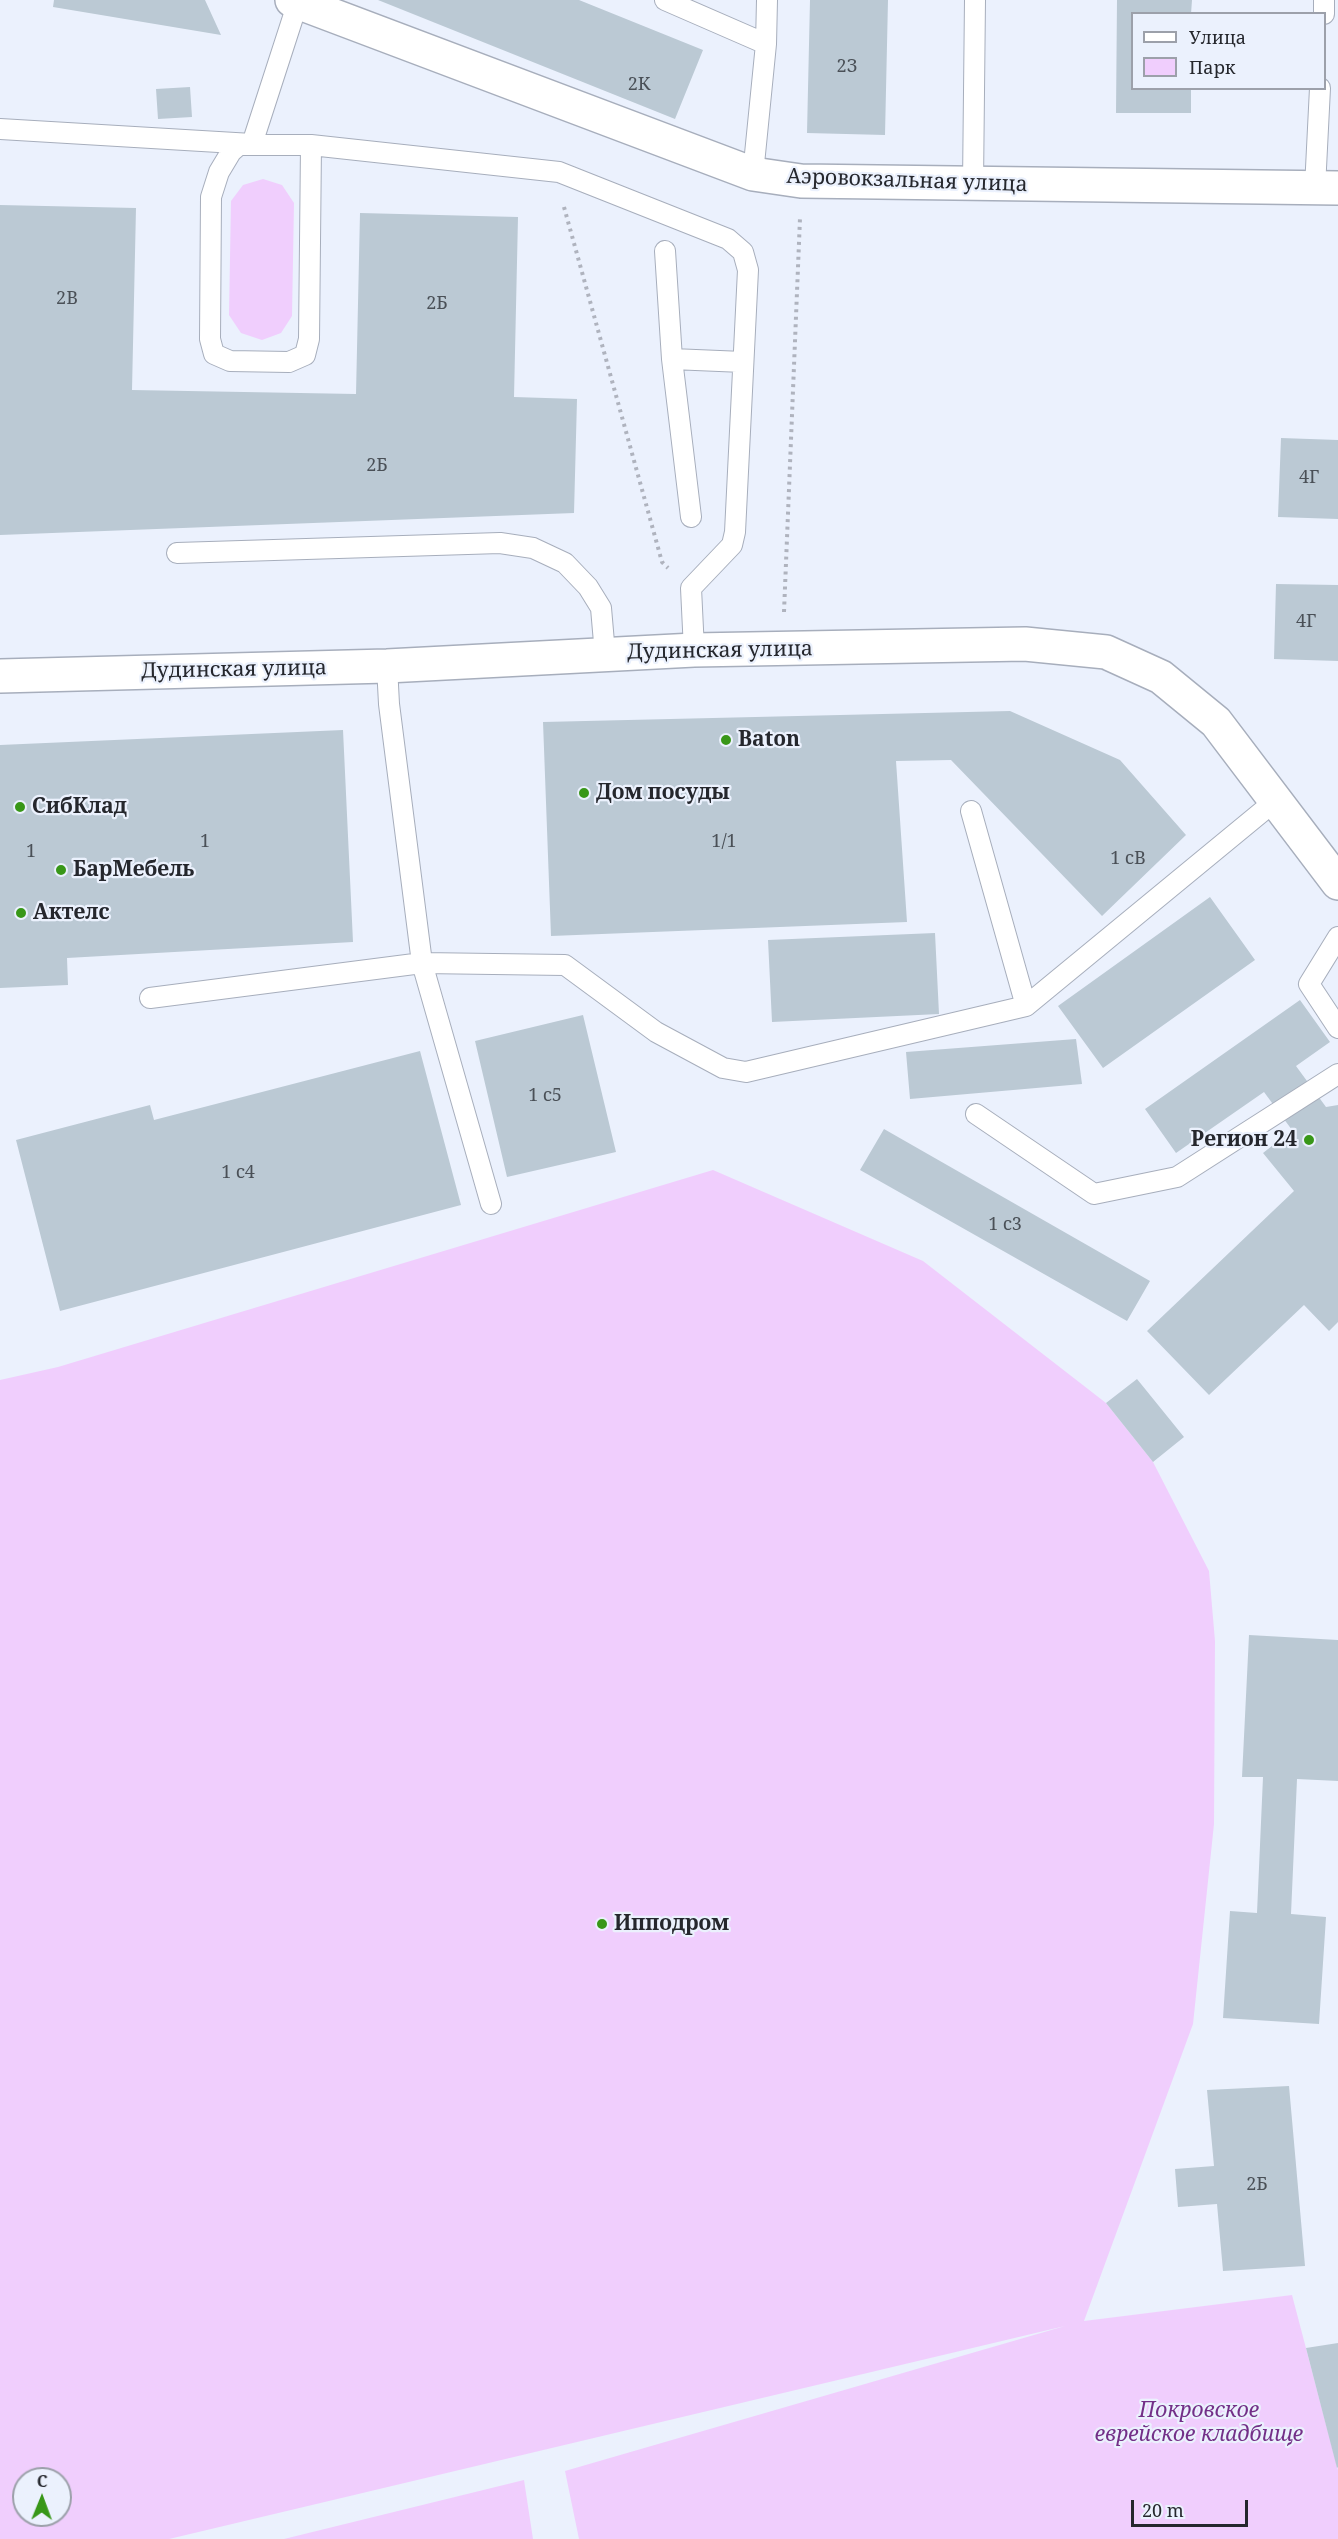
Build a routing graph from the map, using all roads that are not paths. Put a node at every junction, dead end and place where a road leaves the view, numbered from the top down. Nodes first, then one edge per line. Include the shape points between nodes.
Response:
1 (665, 0) edge
2 (767, 0) edge
3 (975, 0) edge
4 (295, 1) edge
5 (765, 44) junction
6 (1320, 90) edge
7 (0, 129) edge
8 (252, 144) junction
9 (311, 146) junction
10 (753, 174) junction
11 (973, 184) junction
12 (1327, 188) edge
13 (665, 251) dead end
14 (672, 358) junction
15 (743, 362) junction
16 (691, 517) dead end
17 (177, 553) dead end
18 (694, 650) junction
19 (605, 654) junction
20 (387, 666) junction
21 (0, 676) edge
22 (1275, 801) junction
23 (971, 810) dead end
24 (1338, 883) edge
25 (1338, 937) edge
26 (422, 963) junction
27 (150, 998) dead end
28 (1026, 1006) junction
29 (1338, 1028) edge
30 (1338, 1074) edge
31 (976, 1114) dead end
32 (491, 1204) dead end

1 - 5 lane
2 - 5 lane
3 - 11 lane
4 - 8 lane
4 - 10 street, Аэровокзальная улица
5 - 10 lane
6 - 12 lane
7 - 8 lane
8 - 9 lane
8 - 9 lane via 231,152 211,197 210,339 214,354 230,361 289,362 305,355 309,339
9 - 15 lane via 560,172 728,239 743,252 748,270
10 - 11 street, Аэровокзальная улица via 801,181
11 - 12 street, Аэровокзальная улица
13 - 14 lane
14 - 15 lane
14 - 16 lane
15 - 18 lane via 734,538 732,545 691,588
17 - 19 lane via 500,543 533,548 565,563 588,587 601,608
18 - 19 street, Дудинская улица
18 - 22 street, Дудинская улица via 1025,644 1106,652 1161,677 1216,722
19 - 20 street, Дудинская улица
20 - 21 street, Дудинская улица
20 - 26 lane
22 - 24 street, Дудинская улица
22 - 28 lane
23 - 28 lane
25 - 29 lane via 1309,984
26 - 27 lane
26 - 28 lane via 565,965 656,1032 723,1068 746,1072
26 - 32 lane
30 - 31 lane via 1178,1177 1094,1194

